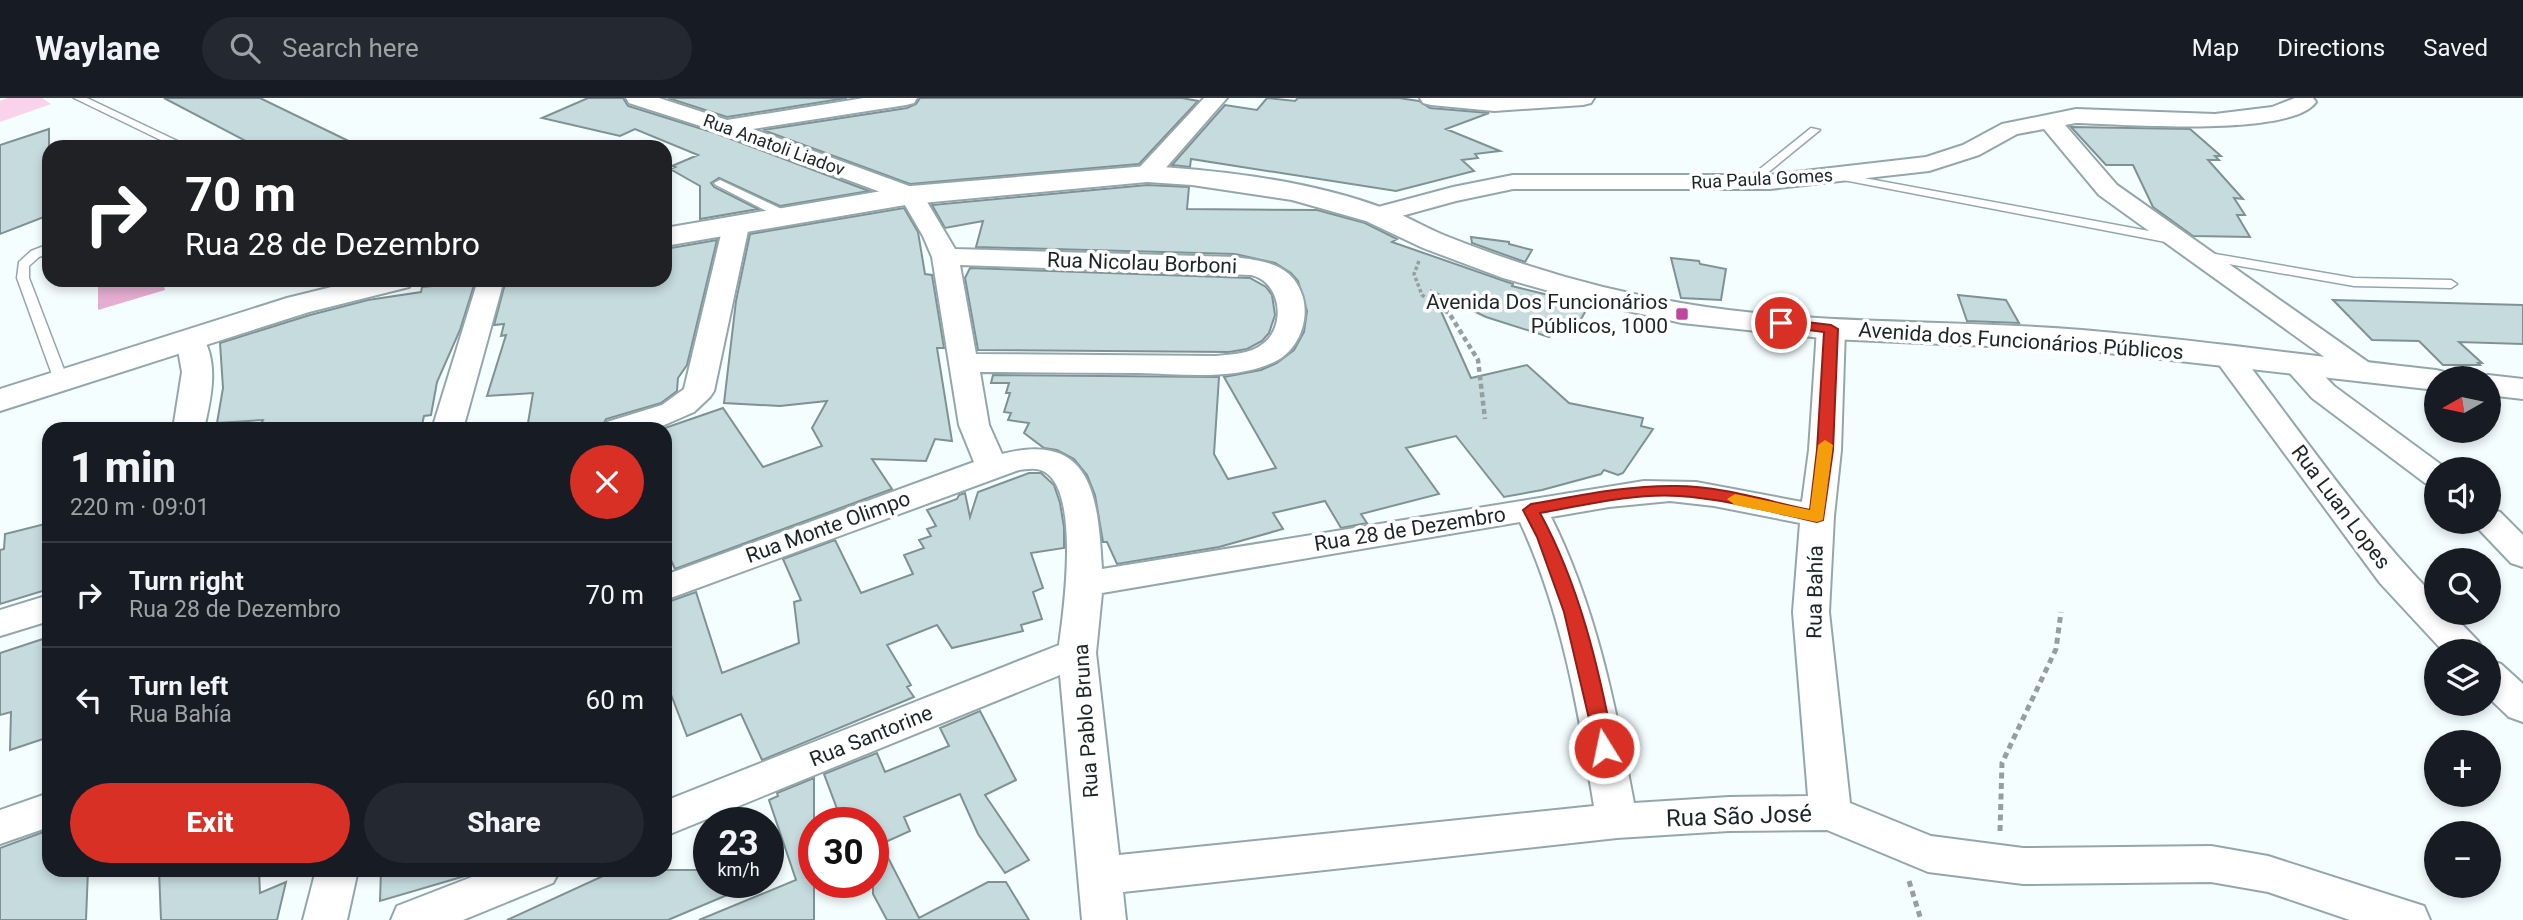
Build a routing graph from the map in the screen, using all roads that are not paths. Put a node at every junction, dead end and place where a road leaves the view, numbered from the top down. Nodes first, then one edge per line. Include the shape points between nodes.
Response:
1 (79, 98) edge
2 (637, 98) edge
3 (906, 98) edge
4 (1216, 98) edge
5 (1431, 98) edge
6 (1583, 98) edge
7 (2119, 98) edge
8 (2305, 102) dead end
9 (2142, 118) junction
10 (2049, 121) junction
11 (724, 126) junction
12 (1815, 130) dead end
13 (169, 140) edge
14 (1147, 174) junction
15 (1834, 175) junction
16 (1750, 182) junction
17 (720, 183) dead end
18 (911, 195) junction
19 (1376, 215) junction
20 (788, 217) junction
21 (736, 226) junction
22 (672, 236) edge
23 (2176, 240) junction
24 (42, 251) edge
25 (2199, 256) junction
26 (945, 257) junction
27 (2451, 284) dead end
28 (366, 287) edge
29 (489, 287) edge
30 (1831, 329) junction
31 (190, 338) junction
32 (2227, 355) junction
33 (964, 363) junction
34 (2296, 363) junction
35 (2365, 373) junction
36 (2424, 379) edge
37 (61, 380) junction
38 (0, 400) edge
39 (190, 422) edge
40 (449, 422) edge
41 (639, 422) edge
42 (992, 467) junction
43 (2424, 467) edge
44 (1531, 510) junction
45 (1817, 516) junction
46 (2501, 533) edge
47 (2523, 555) edge
48 (1086, 584) junction
49 (672, 585) edge
50 (42, 610) edge
51 (0, 623) edge
52 (2454, 639) edge
53 (1077, 653) junction
54 (2501, 686) edge
55 (2523, 706) edge
56 (42, 812) edge
57 (1830, 813) junction
58 (672, 816) edge
59 (1617, 821) junction
60 (0, 827) edge
61 (1099, 876) junction
62 (335, 877) edge
63 (520, 877) edge
64 (325, 920) edge
65 (413, 920) edge
66 (1104, 920) edge
67 (2407, 920) edge

1 - 13 lane
2 - 11 street, Rua Anatoli Liadov
3 - 11 street
4 - 14 street
5 - 6 street via 1494,104
7 - 9 street
8 - 9 street, Rua Paula Gomes via 2249,118
9 - 10 street, Rua Paula Gomes via 2076,116
10 - 15 street, Rua Paula Gomes via 2010,129 1971,150 1929,163
10 - 23 street via 2108,190
11 - 18 street, Rua Anatoli Liadov
12 - 16 lane
14 - 18 street, Avenida dos Funcionários Públicos
14 - 19 street, Avenida dos Funcionários Públicos via 1252,184
15 - 16 street, Rua Paula Gomes
15 - 23 lane
16 - 19 street, Rua Paula Gomes via 1513,182
17 - 20 lane
18 - 20 street, Avenida dos Funcionários Públicos
18 - 26 street
19 - 30 street, Avenida dos Funcionários Públicos via 1514,271 1603,296 1682,313
20 - 21 street, Avenida dos Funcionários Públicos
21 - 22 street, Avenida dos Funcionários Públicos
21 - 41 street via 699,391 692,401
23 - 25 street
24 - 37 lane via 23,265 23,278
25 - 27 lane via 2354,282
25 - 35 street
26 - 33 street
26 - 33 street, Rua Nicolau Borboni via 1235,265 1276,275 1287,289 1291,315 1286,335 1272,352 1248,361 1216,365
28 - 31 street
29 - 40 street
30 - 32 street, Avenida dos Funcionários Públicos via 2025,337
30 - 45 street, Rua Bahía
31 - 37 street
31 - 39 street via 198,388
32 - 34 street, Avenida dos Funcionários Públicos
32 - 52 street, Rua Luan Lopes via 2392,574
33 - 42 street via 974,425
34 - 35 street, Avenida dos Funcionários Públicos
34 - 43 street via 2323,392
35 - 36 street, Avenida dos Funcionários Públicos
37 - 38 street
42 - 48 street, Rua Pablo Bruna via 1042,458 1059,466 1070,480 1082,513
42 - 49 street, Rua Monte Olimpo
44 - 45 street, Rua 28 de Dezembro via 1609,496 1677,491
44 - 48 street, Rua 28 de Dezembro
44 - 59 street via 1572,612 1595,698
45 - 57 street, Rua Bahía via 1811,612
46 - 47 street
48 - 53 street, Rua Pablo Bruna
50 - 51 street
53 - 58 street, Rua Santorine
53 - 61 street, Rua Pablo Bruna
54 - 55 street
56 - 60 street
57 - 59 street, Rua São José
57 - 67 street, Rua São José via 1928,854 2000,864 2211,864 2268,874
59 - 61 street, Rua São José
61 - 66 street, Rua Pablo Bruna
62 - 64 street
63 - 65 street

